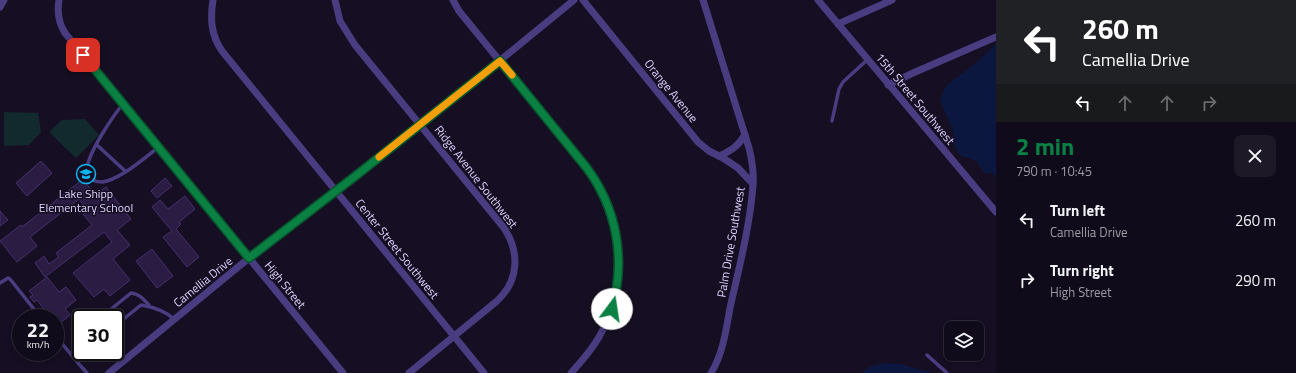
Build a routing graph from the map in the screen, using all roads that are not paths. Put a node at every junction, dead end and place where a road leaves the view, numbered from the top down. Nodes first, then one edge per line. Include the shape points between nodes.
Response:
1 (4, 0) edge
2 (59, 0) edge
3 (213, 0) edge
4 (335, 0) edge
5 (452, 0) edge
6 (574, 0) edge
7 (583, 0) edge
8 (703, 0) edge
9 (818, 0) edge
10 (892, 0) edge
11 (0, 7) edge
12 (838, 24) junction
13 (996, 37) edge
14 (867, 60) junction
15 (500, 61) junction
16 (888, 85) junction
17 (123, 104) junction
18 (832, 121) dead end
19 (421, 124) junction
20 (745, 135) junction
21 (97, 145) junction
22 (159, 147) junction
23 (719, 156) junction
24 (126, 171) junction
25 (753, 184) junction
26 (336, 191) junction
27 (996, 212) edge
28 (249, 258) junction
29 (0, 283) edge
30 (150, 306) junction
31 (34, 309) edge
32 (112, 309) edge
33 (124, 319) edge
34 (175, 320) junction
35 (454, 336) junction
36 (64, 346) edge
37 (927, 355) dead end
38 (78, 363) joint
39 (87, 373) edge
40 (109, 373) edge
41 (343, 373) edge
42 (409, 373) edge
43 (484, 373) edge
44 (571, 373) edge
45 (712, 373) edge
46 (946, 373) edge

1 - 11 street
2 - 17 street, High Street via 57,9 62,28
3 - 26 street, Center Street Southwest via 211,23 218,45
4 - 19 street, Ridge Avenue Southwest via 340,21 346,31
5 - 15 street
6 - 15 street, Camellia Drive
7 - 23 street, Orange Avenue via 698,142
8 - 20 street, Palm Drive Southwest
9 - 12 street, 15th Street Southwest
10 - 12 street
12 - 14 street, 15th Street Southwest
13 - 16 street
14 - 16 street, 15th Street Southwest
14 - 18 lane via 843,82
15 - 19 street, Camellia Drive
15 - 44 street via 594,177 605,196 614,224 619,264 613,303 599,337 586,357
16 - 27 street, 15th Street Southwest
17 - 21 lane via 113,116
17 - 22 street, High Street
19 - 26 street, Camellia Drive
19 - 35 street, Ridge Avenue Southwest via 504,228 515,254 512,280 505,293
20 - 23 street via 740,144
20 - 25 street, Palm Drive Southwest via 752,161
21 - 24 lane
21 - 24 lane via 87,171 90,179 103,182 115,179
22 - 24 lane
22 - 28 street, High Street
23 - 25 street, Orange Avenue via 738,168
25 - 45 street, Palm Drive Southwest via 745,241 730,312 720,354
26 - 28 street, Camellia Drive
26 - 35 street, Center Street Southwest
28 - 34 street, Camellia Drive
28 - 41 street, High Street
29 - 31 lane via 10,279
30 - 32 lane via 140,296 132,293
30 - 33 lane via 141,305
30 - 34 lane via 169,314
34 - 40 street, Camellia Drive
35 - 42 street, Ridge Avenue Southwest
35 - 43 street, Center Street Southwest
36 - 38 lane
37 - 46 lane
38 - 39 lane

